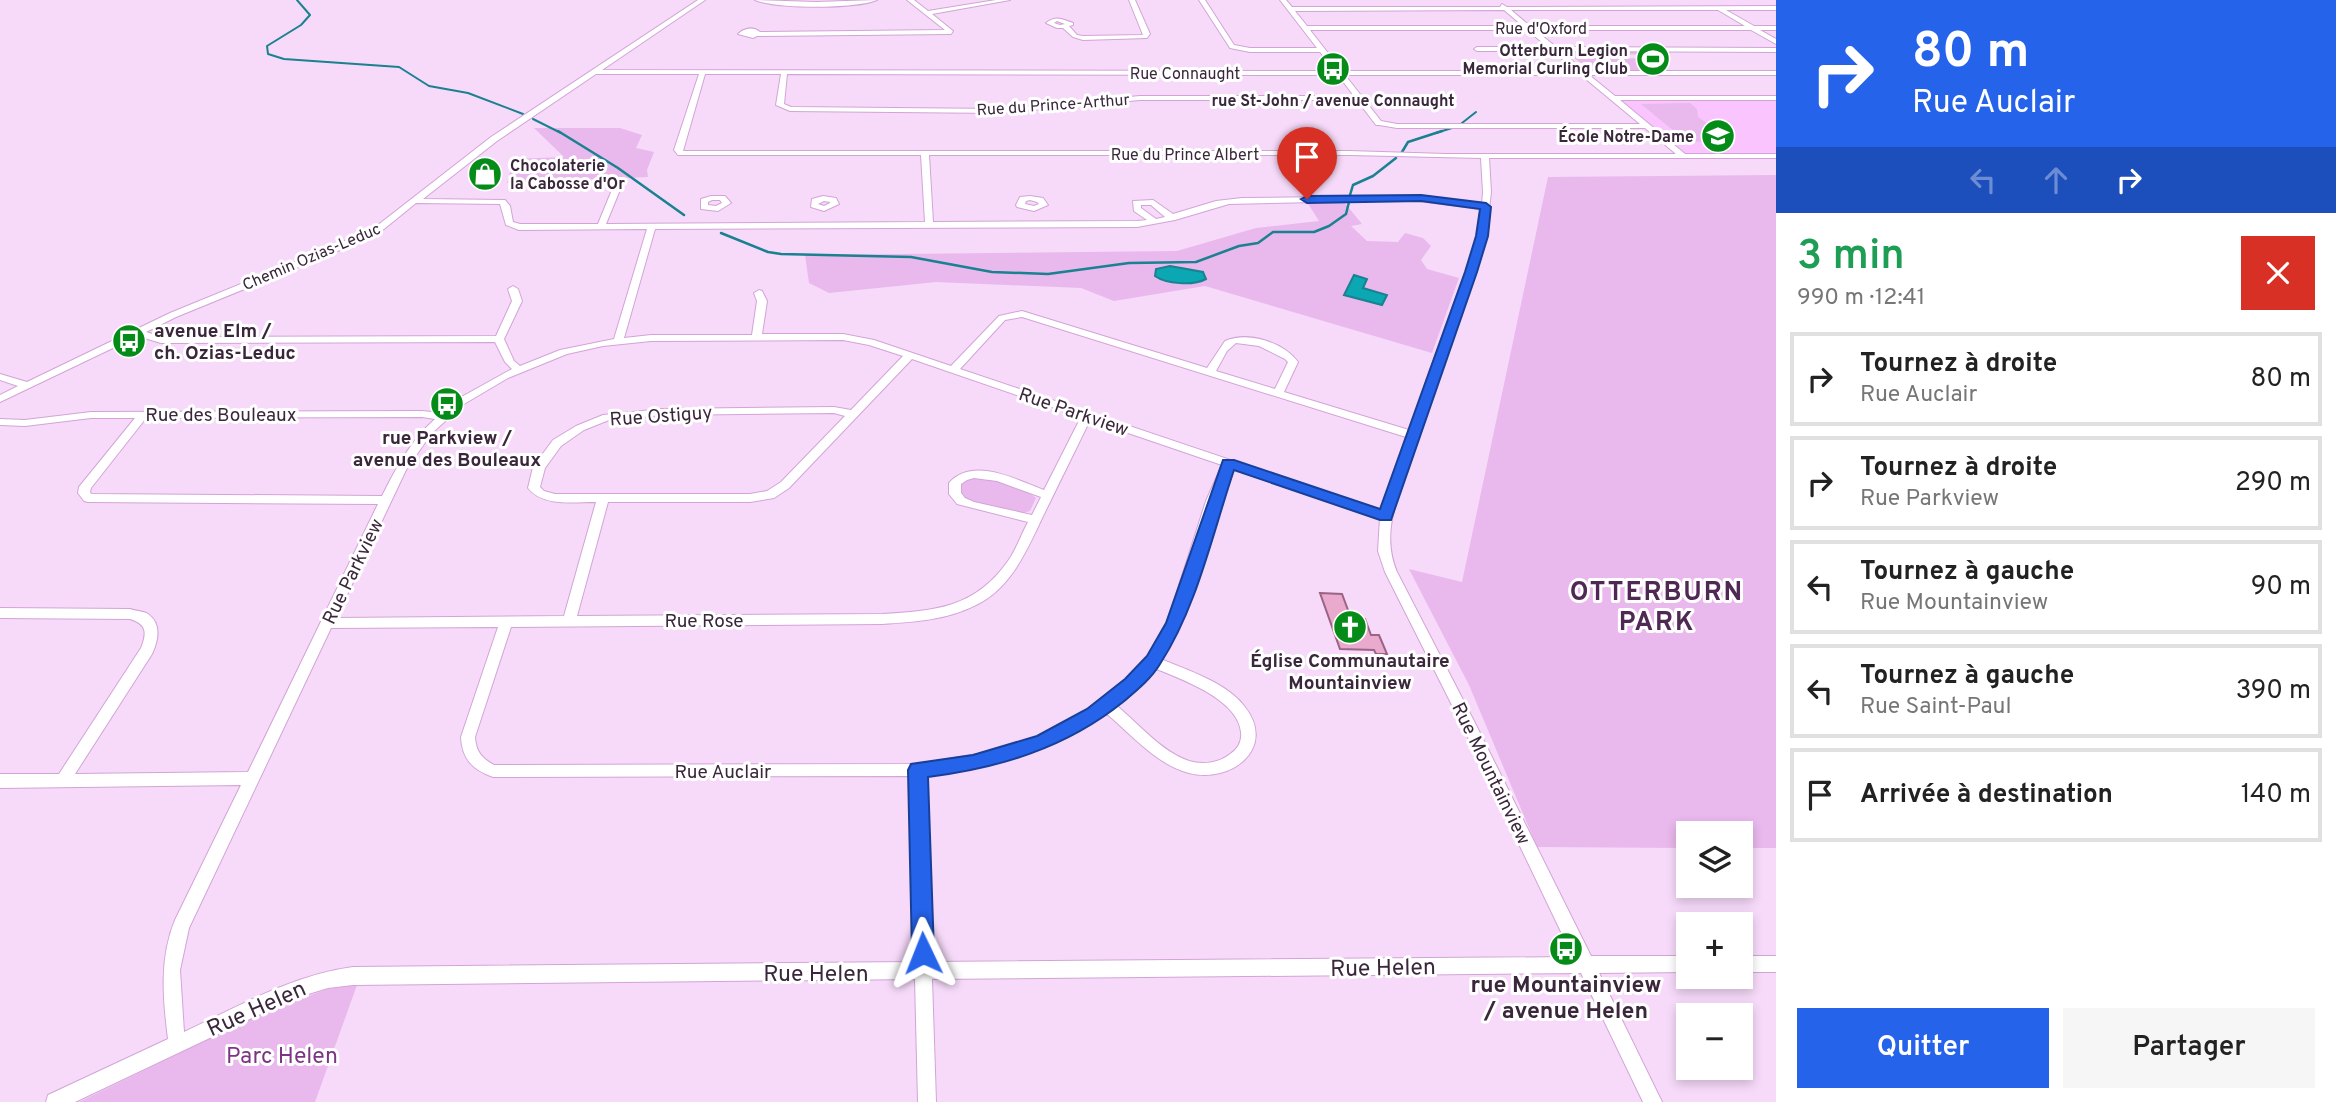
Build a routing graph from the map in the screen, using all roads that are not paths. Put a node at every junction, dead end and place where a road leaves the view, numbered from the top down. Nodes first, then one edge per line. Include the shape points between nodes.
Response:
1 (702, 0) edge
2 (758, 0) edge
3 (874, 0) edge
4 (909, 0) edge
5 (1007, 0) edge
6 (1132, 0) edge
7 (1202, 0) edge
8 (1283, 0) edge
9 (1495, 0) edge
10 (1707, 0) edge
11 (1505, 8) junction
12 (1719, 8) junction
13 (1776, 8) edge
14 (1290, 9) junction
15 (928, 13) junction
16 (1066, 27) dead end
17 (1306, 28) junction
18 (1528, 28) junction
19 (1753, 28) junction
20 (1776, 28) edge
21 (757, 34) dead end
22 (1776, 43) edge
23 (1322, 50) junction
24 (1477, 50) dead end
25 (1554, 50) junction
26 (1776, 50) edge
27 (594, 72) junction
28 (1340, 73) junction
29 (1582, 73) junction
30 (1776, 73) edge
31 (702, 74) junction
32 (784, 74) junction
33 (1359, 98) junction
34 (1612, 98) junction
35 (1776, 98) edge
36 (1647, 125) junction
37 (925, 154) junction
38 (1483, 156) junction
39 (1683, 156) junction
40 (1776, 156) edge
41 (620, 180) dead end
42 (415, 201) junction
43 (1486, 207) junction
44 (714, 209) dead end
45 (824, 209) dead end
46 (1034, 209) dead end
47 (1172, 218) junction
48 (1155, 222) junction
49 (1037, 223) junction
50 (929, 224) junction
51 (601, 226) junction
52 (652, 226) junction
53 (710, 226) junction
54 (823, 226) junction
55 (513, 289) dead end
56 (759, 293) dead end
57 (137, 332) junction
58 (757, 337) junction
59 (499, 340) junction
60 (618, 341) junction
61 (910, 355) junction
62 (517, 369) junction
63 (953, 370) junction
64 (1210, 372) junction
65 (0, 377) edge
66 (26, 385) junction
67 (1278, 393) junction
68 (0, 400) edge
69 (853, 414) junction
70 (142, 415) junction
71 (1087, 416) junction
72 (442, 417) junction
73 (0, 422) edge
74 (1413, 435) junction
75 (1228, 464) junction
76 (1047, 495) junction
77 (603, 498) junction
78 (386, 500) junction
79 (1385, 516) junction
80 (1035, 520) junction
81 (0, 613) edge
82 (506, 621) junction
83 (569, 621) junction
84 (327, 622) junction
85 (1153, 661) junction
86 (1107, 706) junction
87 (918, 770) junction
88 (252, 778) junction
89 (0, 780) edge
90 (63, 780) junction
91 (1586, 964) junction
92 (1676, 964) edge
93 (1753, 964) edge
94 (1776, 964) edge
95 (923, 972) junction
96 (177, 1043) junction
97 (55, 1102) edge
98 (927, 1102) edge
99 (1653, 1102) edge

1 - 27 street, Chemin Ozias-Leduc
2 - 3 street via 842,4
4 - 15 street
5 - 15 street
6 - 16 street via 1145,37 1083,38
7 - 23 street via 1236,49
8 - 14 street
9 - 11 street
10 - 12 street
11 - 12 street
11 - 14 street
11 - 18 street
12 - 13 street
12 - 19 street
14 - 17 street
15 - 21 street via 951,32
17 - 18 street, Rue d'Oxford
17 - 23 street
18 - 19 street, Rue d'Oxford
18 - 25 street
19 - 20 street, Rue d'Oxford
19 - 22 street
23 - 28 street
24 - 25 street
25 - 26 street
25 - 29 street
27 - 31 street, Rue Connaught
27 - 42 street, Chemin Ozias-Leduc via 466,159
28 - 29 street, Rue Connaught
28 - 32 street, Rue Connaught
28 - 33 street
29 - 30 street, Rue Connaught
29 - 34 street
31 - 32 street, Rue Connaught
31 - 37 street, Rue du Prince Albert via 679,152
32 - 33 street, Rue du Prince-Arthur via 780,105 790,109 999,111 1147,98
33 - 36 street via 1384,125
34 - 35 street
34 - 36 street
36 - 39 street
37 - 38 street, Rue du Prince Albert
37 - 50 street
38 - 39 street, Rue du Prince Albert
38 - 43 street, Rue Mountainview
39 - 40 street, Rue du Prince Albert
41 - 51 street
42 - 51 street via 502,202 509,223 517,227
42 - 57 street, Chemin Ozias-Leduc via 361,238
43 - 47 street via 1411,198 1237,201
43 - 74 street, Rue Mountainview via 1471,272
44 - 53 street
45 - 54 street
46 - 49 street
47 - 48 street
47 - 48 street via 1153,202 1136,203 1136,208
48 - 49 street
49 - 50 street
50 - 54 street
51 - 52 street
52 - 53 street
52 - 60 street
53 - 54 street
55 - 59 street via 517,301
56 - 58 street
57 - 59 street via 161,340
57 - 66 street, Chemin Ozias-Leduc
58 - 60 street, Rue Parkview
58 - 61 street, Rue Parkview via 849,337
59 - 62 street
60 - 62 street, Rue Parkview via 564,352
61 - 63 street, Rue Parkview
61 - 69 street, Rue Ostiguy
62 - 72 street, Rue Parkview
63 - 64 street via 1002,318 1019,314
63 - 71 street, Rue Parkview
64 - 67 street
64 - 67 street via 1232,341 1269,346 1293,362
65 - 66 street
66 - 68 street, Chemin Ozias-Leduc
67 - 74 street
69 - 77 street, Rue Ostiguy via 770,495
69 - 77 street, Rue Ostiguy via 837,410 662,412 600,419 558,443 542,462 533,485 547,497
70 - 72 street, Rue des Bouleaux
70 - 73 street, Rue des Bouleaux
70 - 78 street via 87,485 84,493 88,498
71 - 75 street, Rue Parkview
71 - 76 street, Rue Rose
72 - 78 street, Rue Parkview via 411,452
74 - 79 street, Rue Mountainview
75 - 79 street, Rue Parkview
75 - 85 street, Rue Auclair via 1174,623
76 - 80 street, Rue Rose
76 - 80 street via 979,474 964,475 954,484 955,494 964,503
77 - 83 street
78 - 84 street, Rue Parkview
79 - 91 street, Rue Mountainview via 1381,538 1388,566
80 - 83 street, Rue Rose via 1010,569 995,586 974,601 938,614 882,619
81 - 90 street via 130,614 144,618 151,627 147,650
82 - 83 street, Rue Rose
82 - 84 street, Rue Rose
82 - 87 street, Rue Auclair via 468,737 472,756 487,769
84 - 88 street, Rue Parkview
85 - 86 street, Rue Auclair
85 - 86 street via 1236,707 1246,720 1249,735 1239,757 1215,769 1186,765
86 - 87 street, Rue Auclair via 1057,736 1018,751
87 - 95 street
88 - 90 street
88 - 96 street, Rue Parkview via 190,903 174,946 170,975
89 - 90 street
91 - 92 street, Rue Helen
91 - 95 street, Rue Helen
91 - 99 street, Rue Mountainview
93 - 94 street
95 - 96 street, Rue Helen via 354,976 290,991
95 - 98 street
96 - 97 street, Rue Helen

